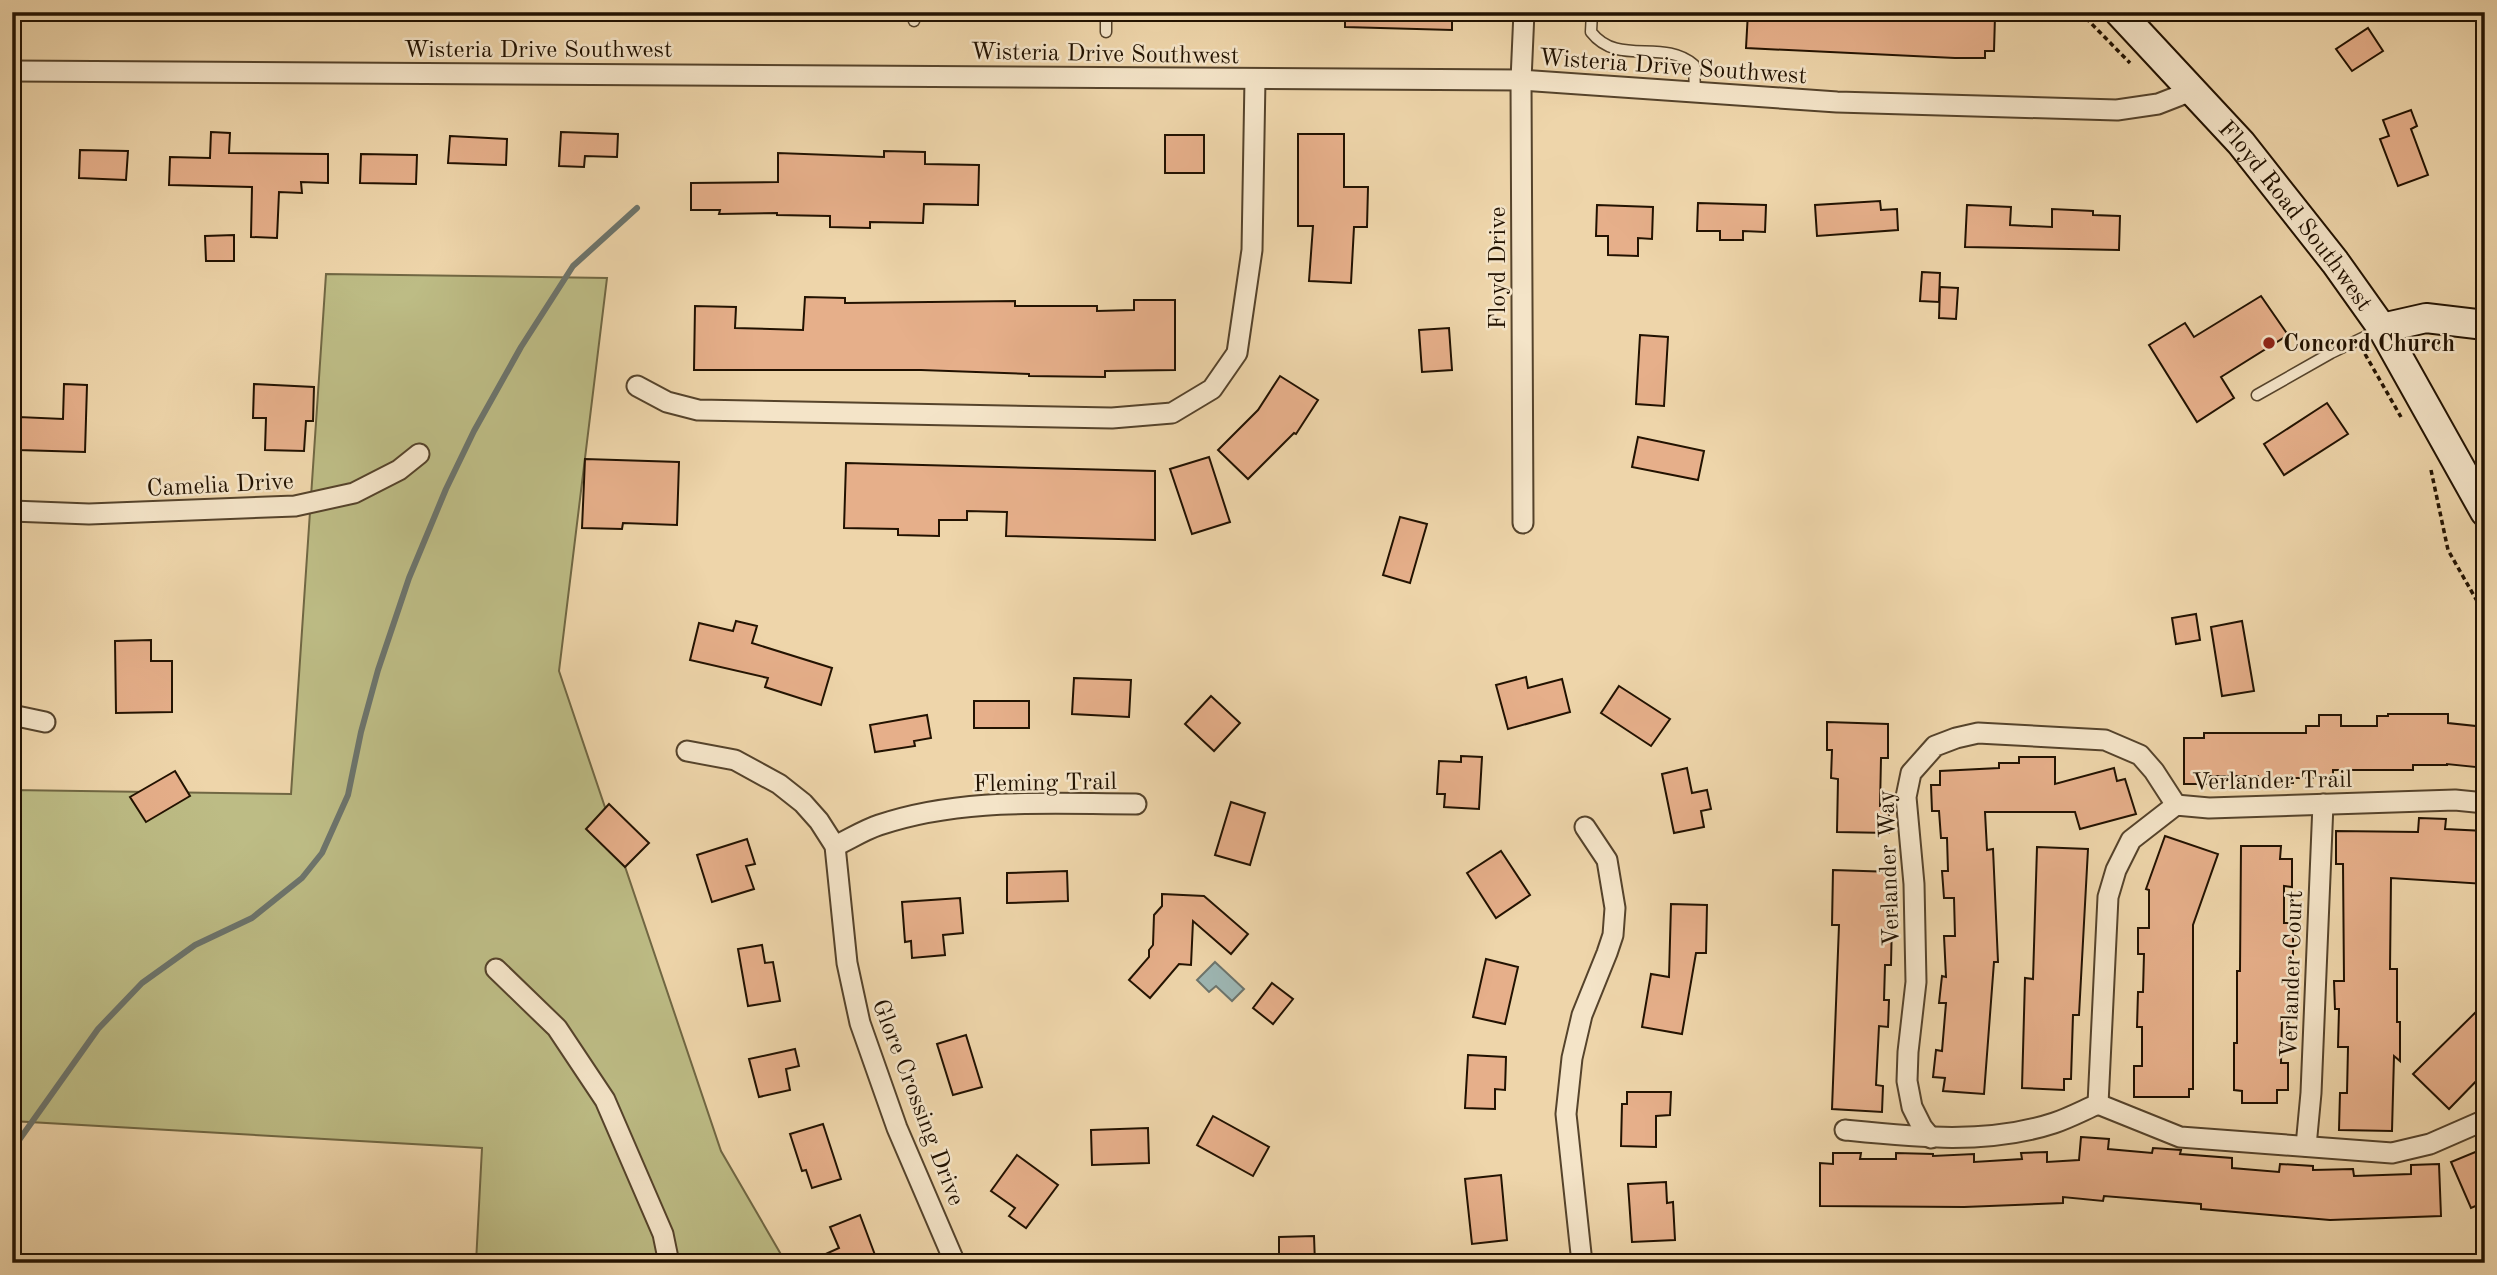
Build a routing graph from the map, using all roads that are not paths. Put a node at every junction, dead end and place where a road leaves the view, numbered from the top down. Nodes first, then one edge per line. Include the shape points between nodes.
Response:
1 (1106, 12) edge
2 (1524, 12) edge
3 (1592, 12) edge
4 (2119, 12) edge
5 (1106, 32) dead end
6 (12, 71) edge
7 (1255, 79) junction
8 (1521, 80) junction
9 (2194, 90) junction
10 (1695, 92) junction
11 (2485, 325) edge
12 (2370, 334) junction
13 (637, 386) dead end
14 (2257, 396) dead end
15 (419, 454) dead end
16 (12, 511) edge
17 (2485, 512) edge
18 (1523, 523) dead end
19 (12, 715) edge
20 (45, 722) dead end
21 (687, 751) dead end
22 (2485, 803) edge
23 (1136, 804) dead end
24 (2323, 804) junction
25 (2176, 805) junction
26 (1585, 827) dead end
27 (835, 846) junction
28 (496, 969) dead end
29 (2098, 1104) junction
30 (2485, 1120) edge
31 (1845, 1130) dead end
32 (1931, 1138) junction
33 (2306, 1146) junction
34 (669, 1263) edge
35 (955, 1263) edge
36 (1582, 1263) edge

1 - 5 lane
2 - 8 street, Floyd Drive
3 - 10 lane via 1591,32 1600,43 1619,50 1684,56 1693,65
4 - 9 main road, Floyd Road Southwest
6 - 7 street, Wisteria Drive Southwest
7 - 8 street, Wisteria Drive Southwest
7 - 13 street via 1252,250 1237,353 1212,389 1172,413 1112,418 698,410 667,402
8 - 10 street, Wisteria Drive Southwest
8 - 18 street, Floyd Drive
9 - 10 street, Wisteria Drive Southwest via 2158,104 2117,110 1837,102
9 - 12 main road, Floyd Road Southwest via 2291,202
11 - 12 main road via 2426,318
12 - 14 lane
12 - 17 main road, Floyd Road Southwest
15 - 16 street, Camelia Drive via 354,493 295,506 89,514
19 - 20 street
21 - 27 street, Glore Crossing Drive via 735,760 779,784 803,803
22 - 24 street, Verlander Trail
23 - 27 street, Fleming Trail via 995,803 878,825
24 - 25 street, Verlander Trail
24 - 33 street, Verlander Court
25 - 29 street, Verlander Trail via 2131,840 2108,897
25 - 32 street, Verlander Way via 2140,755 2105,740 1978,733 1936,746 1911,773 1906,797 1916,982 1907,1081 1912,1107
26 - 36 street via 1607,860 1615,908 1613,934 1582,1014 1567,1103
27 - 35 street, Glore Crossing Drive via 847,962 860,1023 897,1128
28 - 34 street via 557,1028 605,1100 663,1234
29 - 32 street via 2054,1123 2015,1132
29 - 33 street via 2180,1136
30 - 33 street via 2430,1144 2392,1153
31 - 32 street

